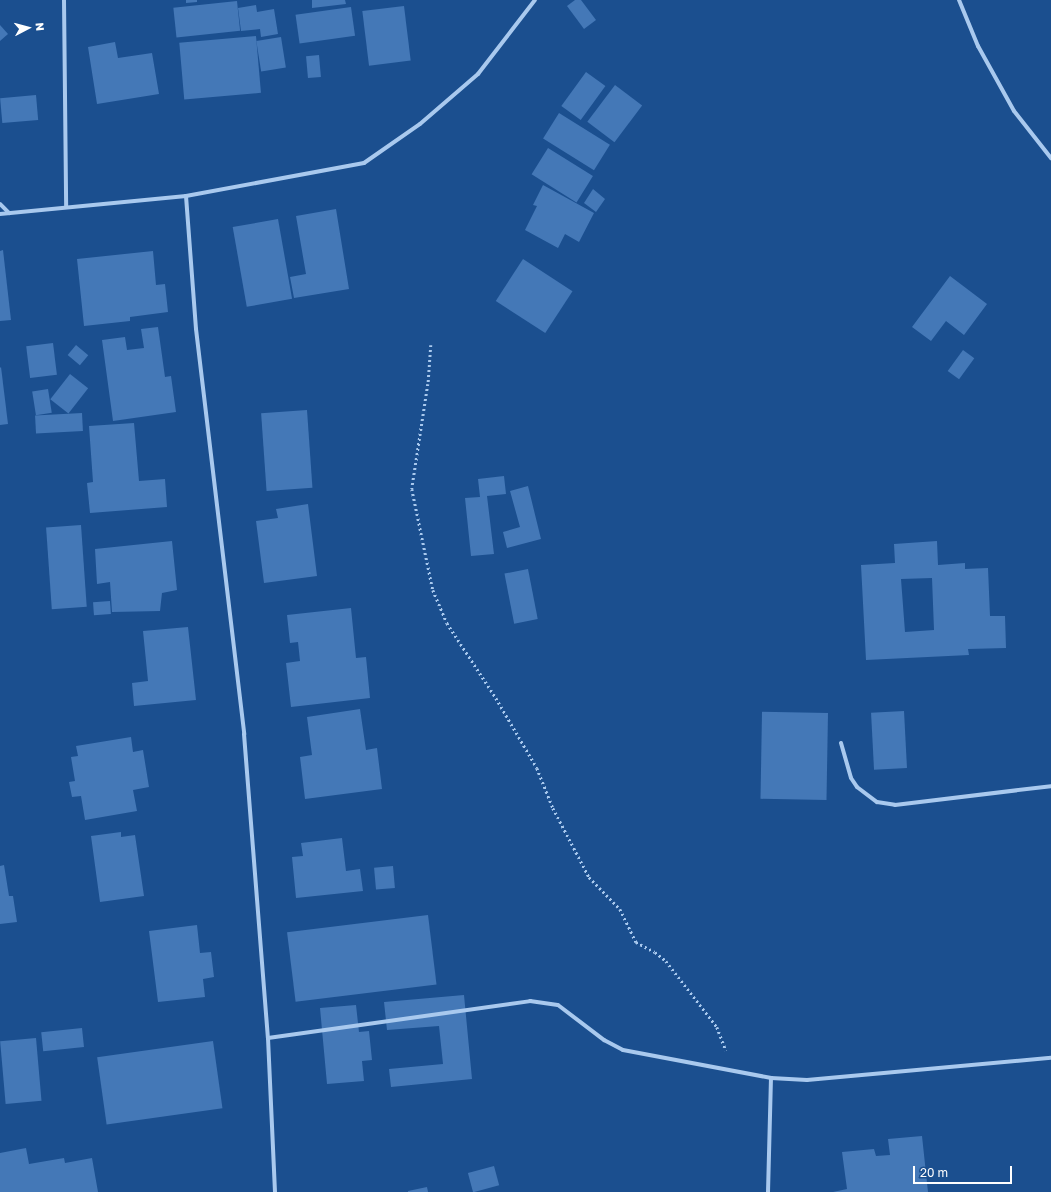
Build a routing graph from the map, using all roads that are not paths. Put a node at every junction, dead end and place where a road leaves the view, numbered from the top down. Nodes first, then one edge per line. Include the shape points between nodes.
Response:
1 (64, 0) edge
2 (535, 0) edge
3 (960, 0) edge
4 (1051, 158) edge
5 (186, 196) junction
6 (0, 204) edge
7 (66, 207) junction
8 (9, 213) junction
9 (0, 214) edge
10 (841, 743) dead end
11 (1051, 786) edge
12 (268, 1038) junction
13 (1051, 1058) edge
14 (771, 1078) junction
15 (275, 1192) edge
16 (768, 1192) edge

1 - 7 street
2 - 5 street via 478,74 420,124 364,163
3 - 4 street via 978,46 1014,111
5 - 7 street
5 - 12 street via 196,329 244,734
6 - 8 street
7 - 8 street
8 - 9 street
10 - 11 street via 851,778 857,787 877,802 895,805
12 - 14 street via 530,1001 558,1005 604,1040 623,1050
12 - 15 street
13 - 14 street via 807,1080
14 - 16 street

